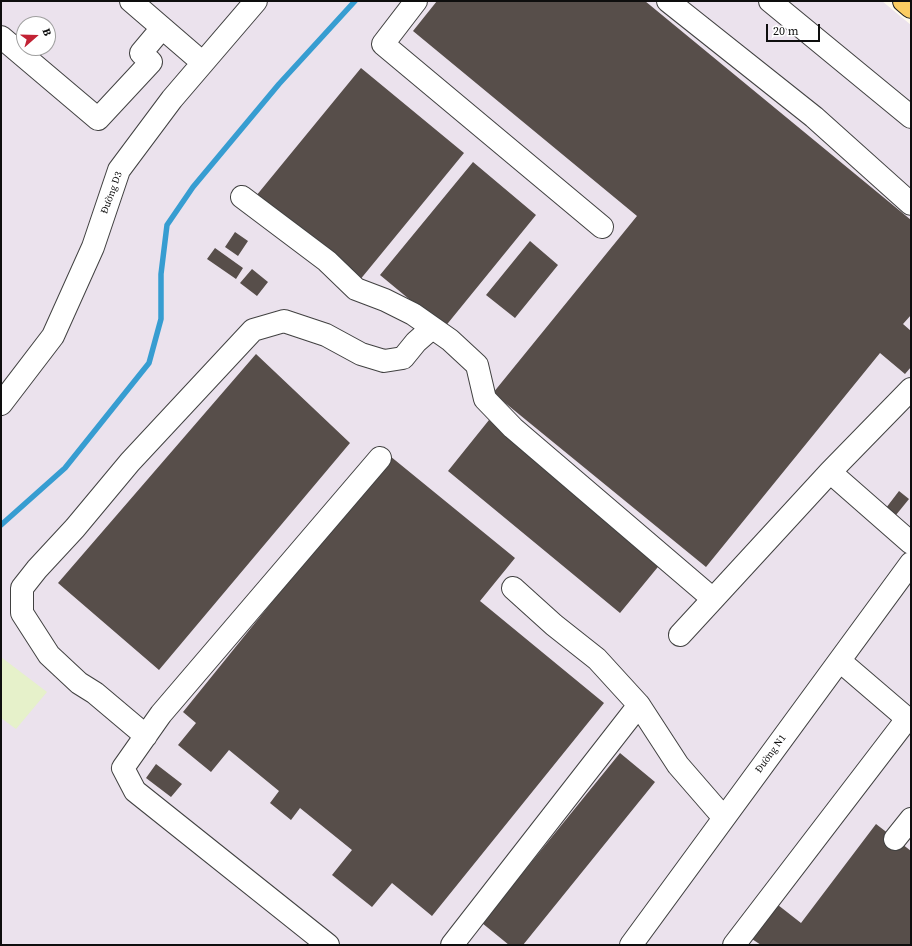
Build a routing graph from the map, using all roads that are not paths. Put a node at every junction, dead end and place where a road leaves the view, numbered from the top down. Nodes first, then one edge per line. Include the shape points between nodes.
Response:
1 (131, 1) edge
2 (256, 1) edge
3 (416, 1) edge
4 (668, 1) edge
5 (770, 1) edge
6 (904, 1) edge
7 (911, 7) edge
8 (162, 28) junction
9 (1, 37) edge
10 (203, 63) junction
11 (911, 117) edge
12 (242, 197) dead end
13 (911, 204) edge
14 (602, 228) dead end
15 (432, 328) junction
16 (911, 389) edge
17 (1, 404) edge
18 (380, 458) dead end
19 (830, 472) junction
20 (911, 543) edge
21 (911, 563) edge
22 (513, 588) dead end
23 (714, 599) junction
24 (680, 635) dead end
25 (840, 661) junction
26 (638, 705) junction
27 (909, 720) edge
28 (146, 736) junction
29 (724, 818) junction
30 (911, 818) edge
31 (895, 839) dead end
32 (328, 945) edge
33 (452, 945) edge
34 (631, 945) edge
35 (734, 945) edge

1 - 8 street
2 - 10 street, Đường D3
3 - 14 street via 383,44
4 - 13 street via 814,117
5 - 11 street
6 - 7 main road
8 - 9 street via 142,53 151,62 98,119
8 - 10 street
10 - 17 street, Đường D3 via 172,99 119,170 93,247 53,336
12 - 15 street via 328,261 356,290 385,300
15 - 23 street via 477,364 485,399 513,428
15 - 28 street via 403,358 384,361 360,354 326,335 284,321 253,330 130,462 22,588 22,613 49,656
16 - 19 street
18 - 28 street via 161,714
19 - 20 street
19 - 23 street
21 - 25 street, Đường N1
22 - 26 street via 597,660
23 - 24 street
25 - 27 street
25 - 29 street, Đường N1
26 - 29 street via 678,766
26 - 33 street
27 - 35 street
28 - 32 street via 123,768 135,791
29 - 34 street, Đường N1
30 - 31 street

